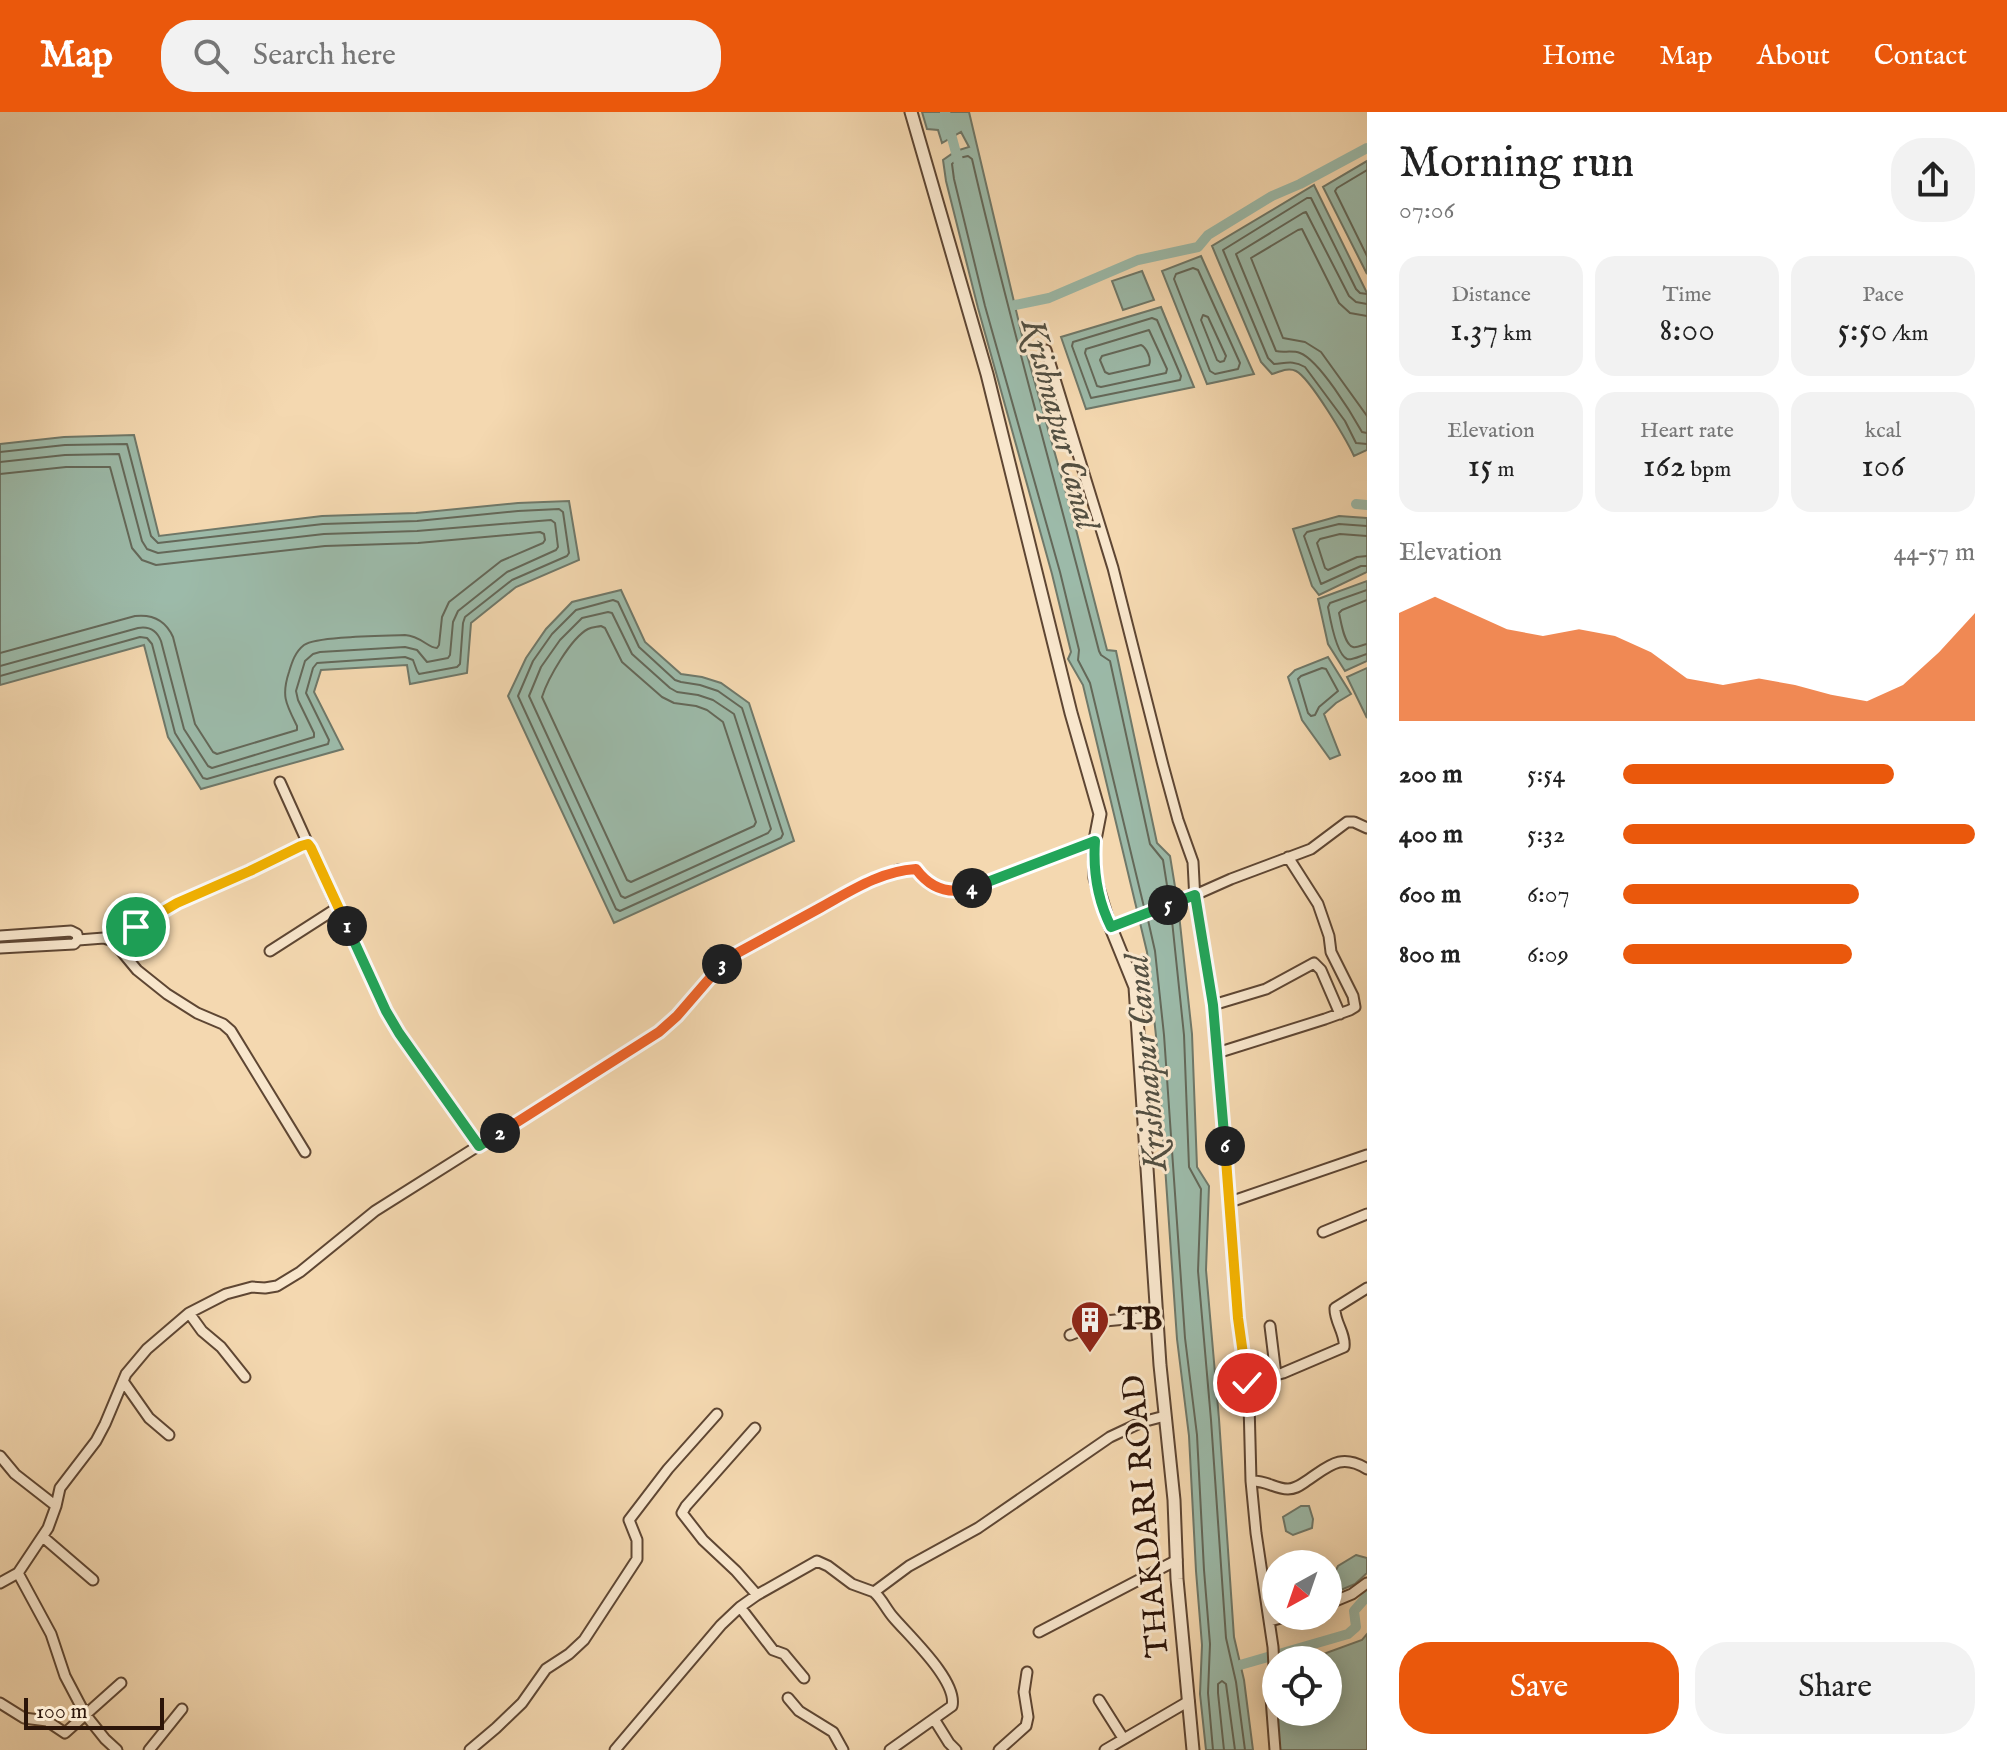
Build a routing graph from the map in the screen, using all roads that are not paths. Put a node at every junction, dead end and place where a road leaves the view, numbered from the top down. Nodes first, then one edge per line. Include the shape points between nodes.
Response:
1 (911, 112) edge
2 (1046, 350) dead end
3 (280, 782) dead end
4 (1367, 828) edge
5 (1095, 841) junction
6 (308, 844) junction
7 (1288, 857) junction
8 (1195, 895) junction
9 (337, 908) junction
10 (1111, 927) junction
11 (0, 936) edge
12 (78, 940) junction
13 (113, 941) junction
14 (0, 948) edge
15 (270, 951) dead end
16 (1213, 1005) junction
17 (1340, 1014) junction
18 (1217, 1053) junction
19 (479, 1146) junction
20 (305, 1152) dead end
21 (1367, 1155) edge
22 (1230, 1202) junction
23 (1367, 1214) edge
24 (1323, 1232) dead end
25 (1367, 1288) edge
26 (189, 1313) junction
27 (1157, 1316) junction
28 (1270, 1326) dead end
29 (1070, 1335) dead end
30 (1276, 1375) junction
31 (245, 1377) dead end
32 (123, 1381) junction
33 (1247, 1383) junction
34 (717, 1414) dead end
35 (1165, 1416) junction
36 (755, 1428) dead end
37 (169, 1435) dead end
38 (0, 1456) edge
39 (1367, 1469) edge
40 (1251, 1481) junction
41 (56, 1506) junction
42 (43, 1537) junction
43 (1177, 1560) junction
44 (18, 1573) junction
45 (1262, 1574) edge
46 (93, 1580) dead end
47 (0, 1583) edge
48 (1367, 1583) edge
49 (874, 1592) junction
50 (757, 1595) junction
51 (1342, 1598) edge
52 (740, 1607) junction
53 (1271, 1630) edge
54 (1039, 1632) dead end
55 (1027, 1672) dead end
56 (804, 1678) dead end
57 (121, 1683) dead end
58 (788, 1698) dead end
59 (1099, 1700) dead end
60 (1189, 1701) junction
61 (0, 1703) edge
62 (182, 1709) dead end
63 (85, 1714) junction
64 (934, 1719) junction
65 (1123, 1738) junction
66 (117, 1750) edge
67 (149, 1750) edge
68 (470, 1750) edge
69 (615, 1750) edge
70 (843, 1750) edge
71 (890, 1750) edge
72 (956, 1750) edge
73 (999, 1750) edge
74 (1105, 1750) edge
75 (1193, 1750) edge
76 (1275, 1750) edge

1 - 5 street, THAKDARI ROAD via 987,374 1100,814
2 - 8 street via 1113,568 1193,862
3 - 6 street
4 - 7 street via 1347,822 1322,843
5 - 10 street, THAKDARI ROAD via 1095,878
5 - 19 street via 967,890 933,886 916,869 866,883 730,957 659,1032
6 - 9 street
6 - 13 street via 177,903
7 - 8 street
7 - 17 street via 1318,904 1331,952 1353,996 1355,1007
8 - 10 street
8 - 16 street
9 - 15 street
9 - 19 street via 399,1033
10 - 27 street, THAKDARI ROAD via 1135,987
11 - 12 street via 71,931
12 - 13 street
12 - 14 street via 60,946
13 - 20 street via 167,994 231,1031
16 - 17 street via 1266,989 1314,963
16 - 18 street
17 - 18 street
18 - 22 street
19 - 26 street via 375,1211 277,1286 226,1294
21 - 22 street
22 - 33 street
23 - 24 street
25 - 30 street via 1335,1308 1344,1347
26 - 31 street
26 - 32 street via 147,1349
27 - 29 street via 1105,1321
27 - 35 street, THAKDARI ROAD
28 - 30 street
30 - 33 street
32 - 37 street via 149,1418
32 - 41 street via 96,1441 60,1488
33 - 40 street
34 - 68 street via 629,1520 637,1559 584,1640 546,1669 522,1703
35 - 43 street, THAKDARI ROAD
35 - 49 street via 1110,1437
36 - 50 street via 682,1513
38 - 41 street
39 - 40 street via 1339,1462 1291,1489
40 - 45 street
41 - 42 street
42 - 44 street
42 - 46 street
43 - 54 street
43 - 60 street, THAKDARI ROAD
44 - 47 street
44 - 63 street
48 - 51 street
49 - 50 street via 817,1561
49 - 64 street via 942,1674 954,1703
50 - 52 street
52 - 56 street via 773,1650 784,1654
52 - 69 street
53 - 76 street
55 - 73 street via 1026,1726
57 - 63 street
58 - 70 street via 833,1732
59 - 65 street
60 - 65 street
60 - 75 street, THAKDARI ROAD
61 - 63 street via 63,1732
62 - 67 street
63 - 66 street
64 - 71 street
64 - 72 street
65 - 74 street

